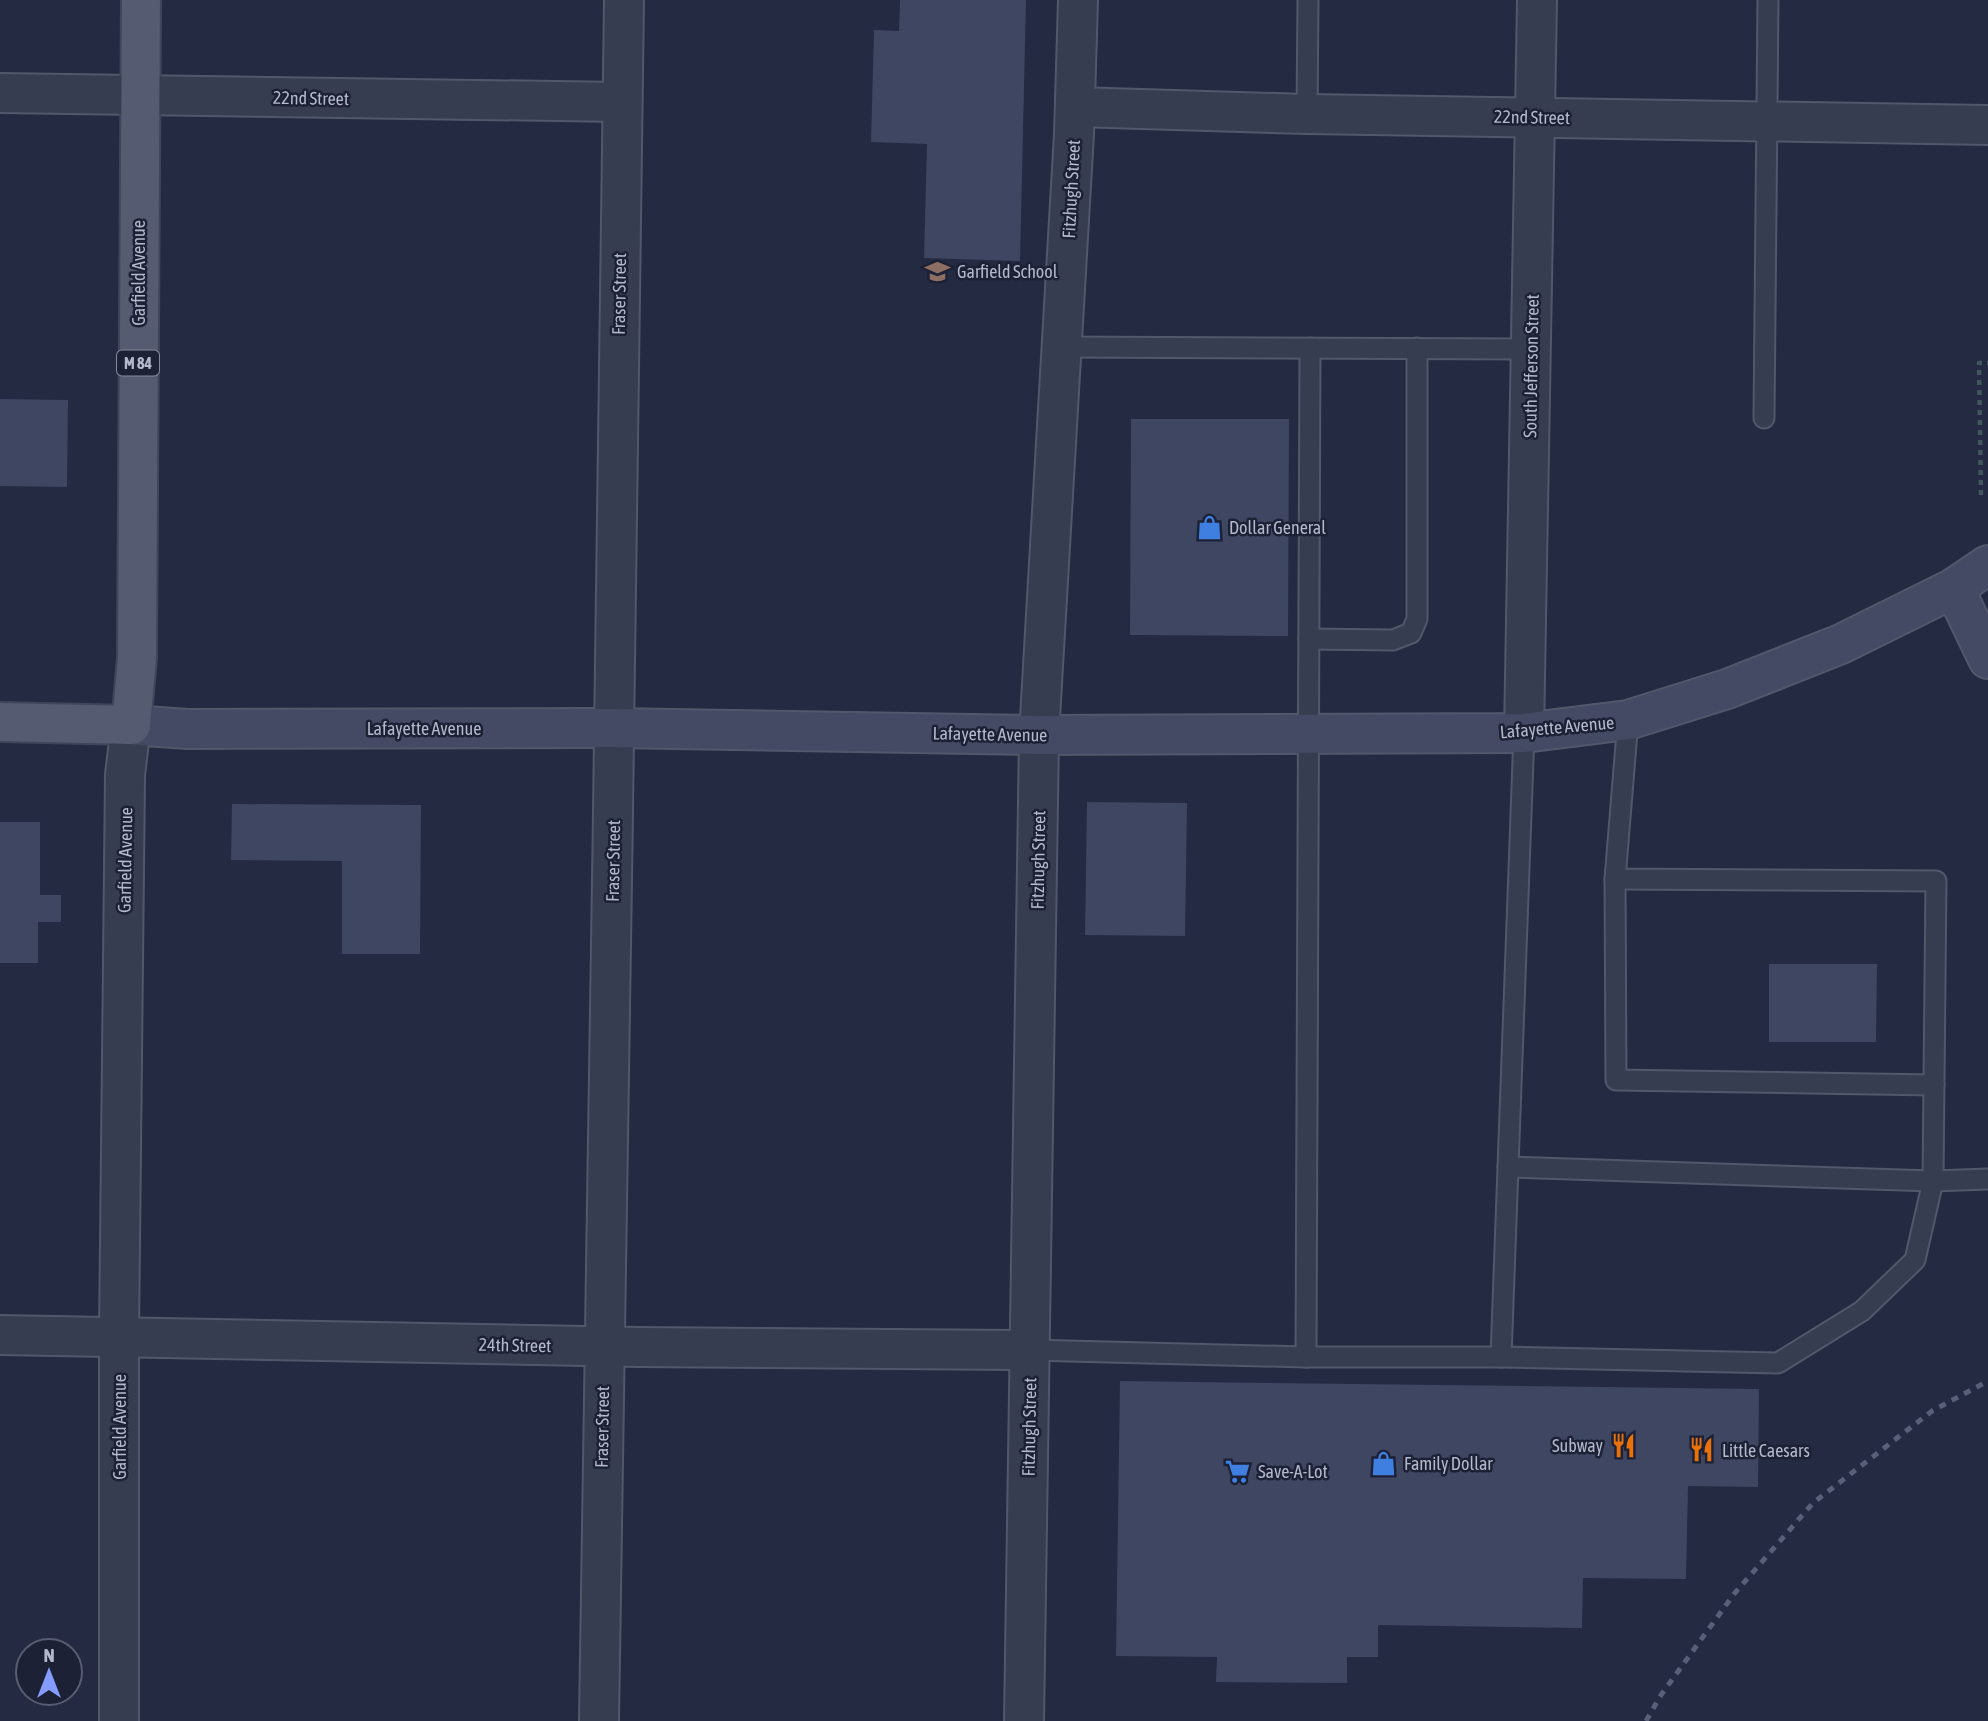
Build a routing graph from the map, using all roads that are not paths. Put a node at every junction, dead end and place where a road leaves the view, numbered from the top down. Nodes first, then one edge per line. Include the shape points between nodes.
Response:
1 (141, 0) edge
2 (624, 0) edge
3 (1078, 0) edge
4 (1308, 0) edge
5 (1538, 0) edge
6 (1768, 0) edge
7 (0, 93) edge
8 (139, 95) junction
9 (622, 102) junction
10 (1076, 107) junction
11 (1307, 114) junction
12 (1536, 117) junction
13 (1767, 121) junction
14 (1988, 125) edge
15 (1062, 347) junction
16 (1310, 348) junction
17 (1417, 348) junction
18 (1532, 349) junction
19 (1764, 418) dead end
20 (1988, 565) edge
21 (1954, 588) junction
22 (1309, 639) junction
23 (1988, 659) edge
24 (1628, 720) junction
25 (0, 722) edge
26 (131, 725) junction
27 (613, 728) junction
28 (1524, 733) junction
29 (1039, 735) junction
30 (1309, 735) junction
31 (1615, 879) junction
32 (1934, 1086) junction
33 (1508, 1167) junction
34 (1988, 1179) edge
35 (1933, 1181) junction
36 (0, 1335) edge
37 (119, 1336) junction
38 (603, 1346) junction
39 (1030, 1350) junction
40 (1306, 1357) junction
41 (1501, 1357) junction
42 (118, 1721) edge
43 (599, 1721) edge
44 (1024, 1721) edge

1 - 8 main road, Garfield Avenue / M 84
2 - 9 street, Fraser Street
3 - 10 street, Fitzhugh Street
4 - 11 lane
5 - 12 street, South Jefferson Street
6 - 13 lane
7 - 8 street, 22nd Street
8 - 9 street, 22nd Street
8 - 26 main road, Garfield Avenue / M 84 via 137,644
9 - 27 street, Fraser Street
10 - 11 street, 22nd Street
10 - 15 street, Fitzhugh Street
11 - 12 street, 22nd Street
12 - 13 street, 22nd Street
12 - 18 street, South Jefferson Street
13 - 14 street, 22nd Street
13 - 19 lane
15 - 16 lane
15 - 29 street, Fitzhugh Street
16 - 17 lane
16 - 22 lane
17 - 18 lane
17 - 22 lane via 1417,619 1411,633 1393,640
18 - 28 street, South Jefferson Street
20 - 21 main road, Lafayette Avenue
21 - 23 main road
21 - 24 main road, Lafayette Avenue via 1841,644 1727,689
22 - 30 lane
24 - 28 main road, Lafayette Avenue
24 - 31 lane
25 - 26 main road, Lafayette Avenue
26 - 27 main road, Lafayette Avenue via 188,729
26 - 37 street, Garfield Avenue via 125,775
27 - 29 main road, Lafayette Avenue
27 - 38 street, Fraser Street
28 - 30 main road, Lafayette Avenue
28 - 33 lane
29 - 30 main road, Lafayette Avenue
29 - 39 street, Fitzhugh Street
30 - 40 lane
31 - 32 lane via 1616,1080
31 - 32 lane via 1936,881
32 - 35 lane
33 - 35 lane
33 - 41 lane
34 - 35 lane
35 - 41 lane via 1915,1260 1862,1311 1778,1363
36 - 37 street, 24th Street
37 - 38 street, 24th Street
37 - 42 street, Garfield Avenue
38 - 39 street, 24th Street
38 - 43 street, Fraser Street
39 - 40 lane
39 - 44 street, Fitzhugh Street
40 - 41 lane

